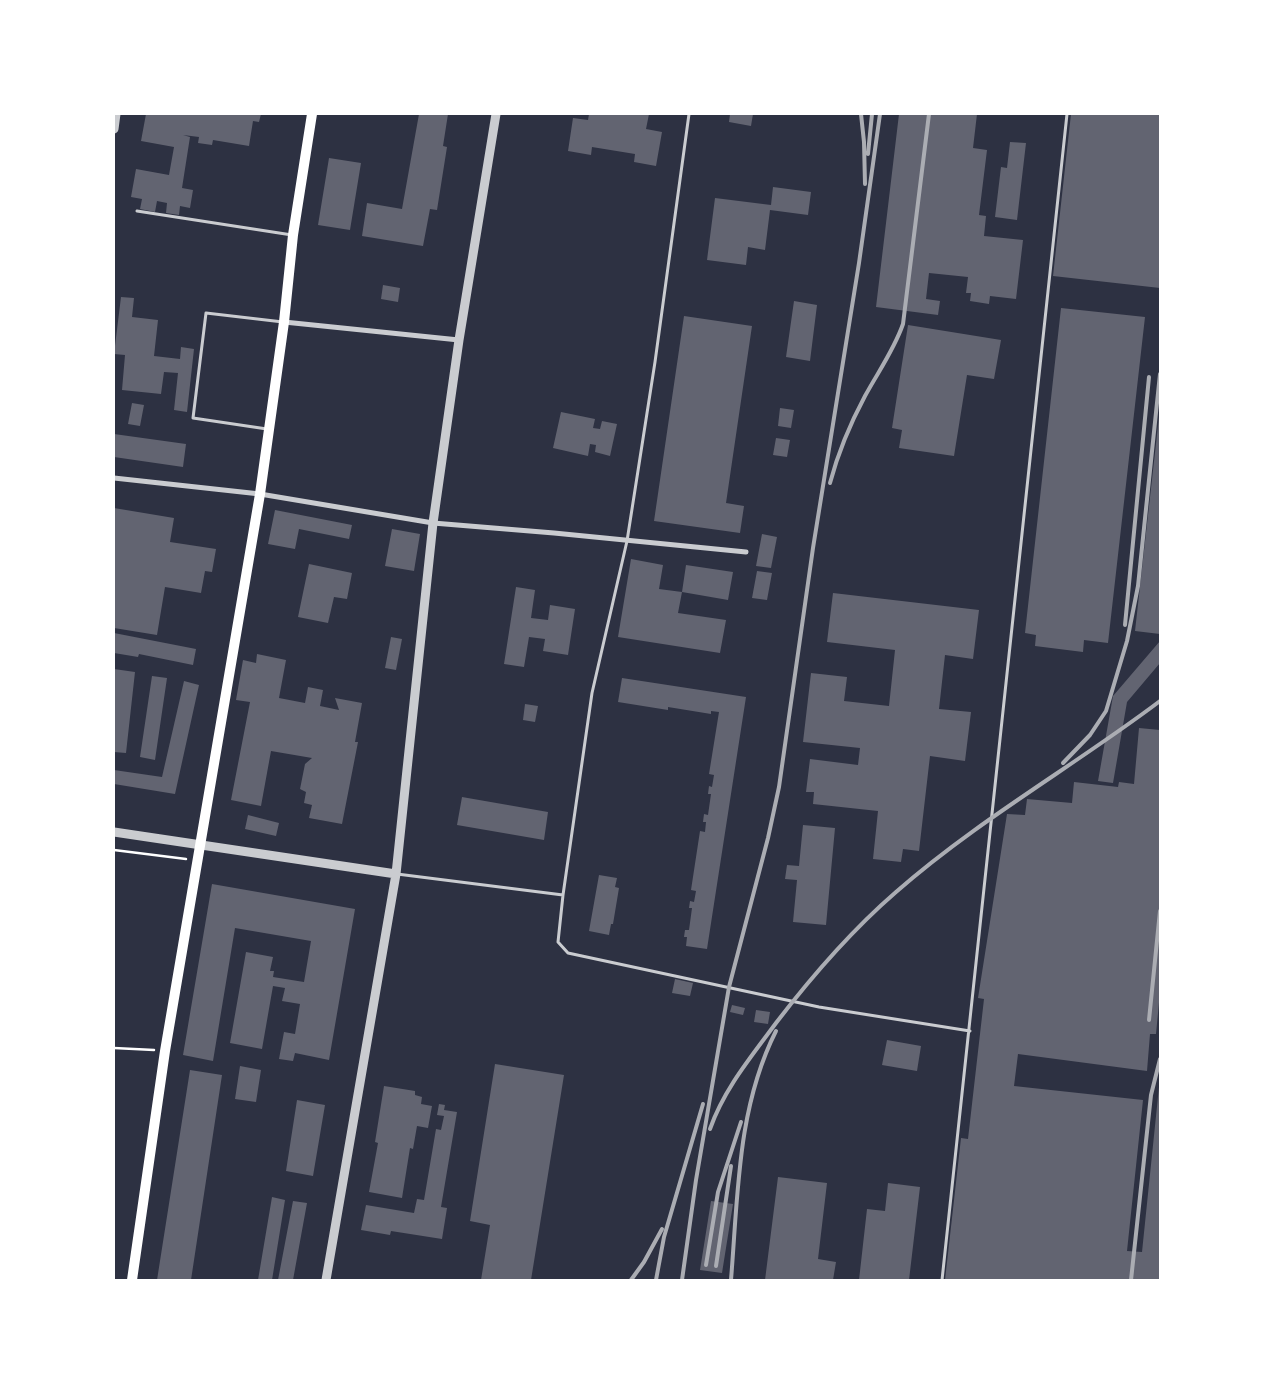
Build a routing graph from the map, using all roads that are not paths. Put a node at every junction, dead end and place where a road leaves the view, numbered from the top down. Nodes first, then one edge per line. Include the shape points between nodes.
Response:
1 (116, 114) edge
2 (312, 114) edge
3 (496, 114) edge
4 (689, 114) edge
5 (1067, 114) edge
6 (114, 130) edge
7 (137, 211) dead end
8 (293, 235) junction
9 (284, 322) junction
10 (459, 340) junction
11 (270, 429) junction
12 (114, 478) edge
13 (260, 494) junction
14 (433, 523) junction
15 (627, 541) junction
16 (746, 552) dead end
17 (114, 832) edge
18 (200, 844) junction
19 (396, 874) junction
20 (563, 895) junction
21 (970, 1031) junction
22 (132, 1280) edge
23 (326, 1280) edge
24 (942, 1280) edge

1 - 6 street
2 - 8 main road
3 - 10 street
4 - 15 lane
5 - 21 lane
7 - 8 lane
8 - 9 main road
9 - 10 street
9 - 11 main road
9 - 11 lane via 206,313 192,418
10 - 14 street
11 - 13 main road
12 - 13 street
13 - 14 street
13 - 18 main road
14 - 15 street
14 - 19 street
15 - 16 street
15 - 20 lane via 592,693
17 - 18 street
18 - 19 street
18 - 22 main road via 165,1051
19 - 20 lane
19 - 23 street
20 - 21 lane via 558,942 568,953 819,1007
21 - 24 lane

